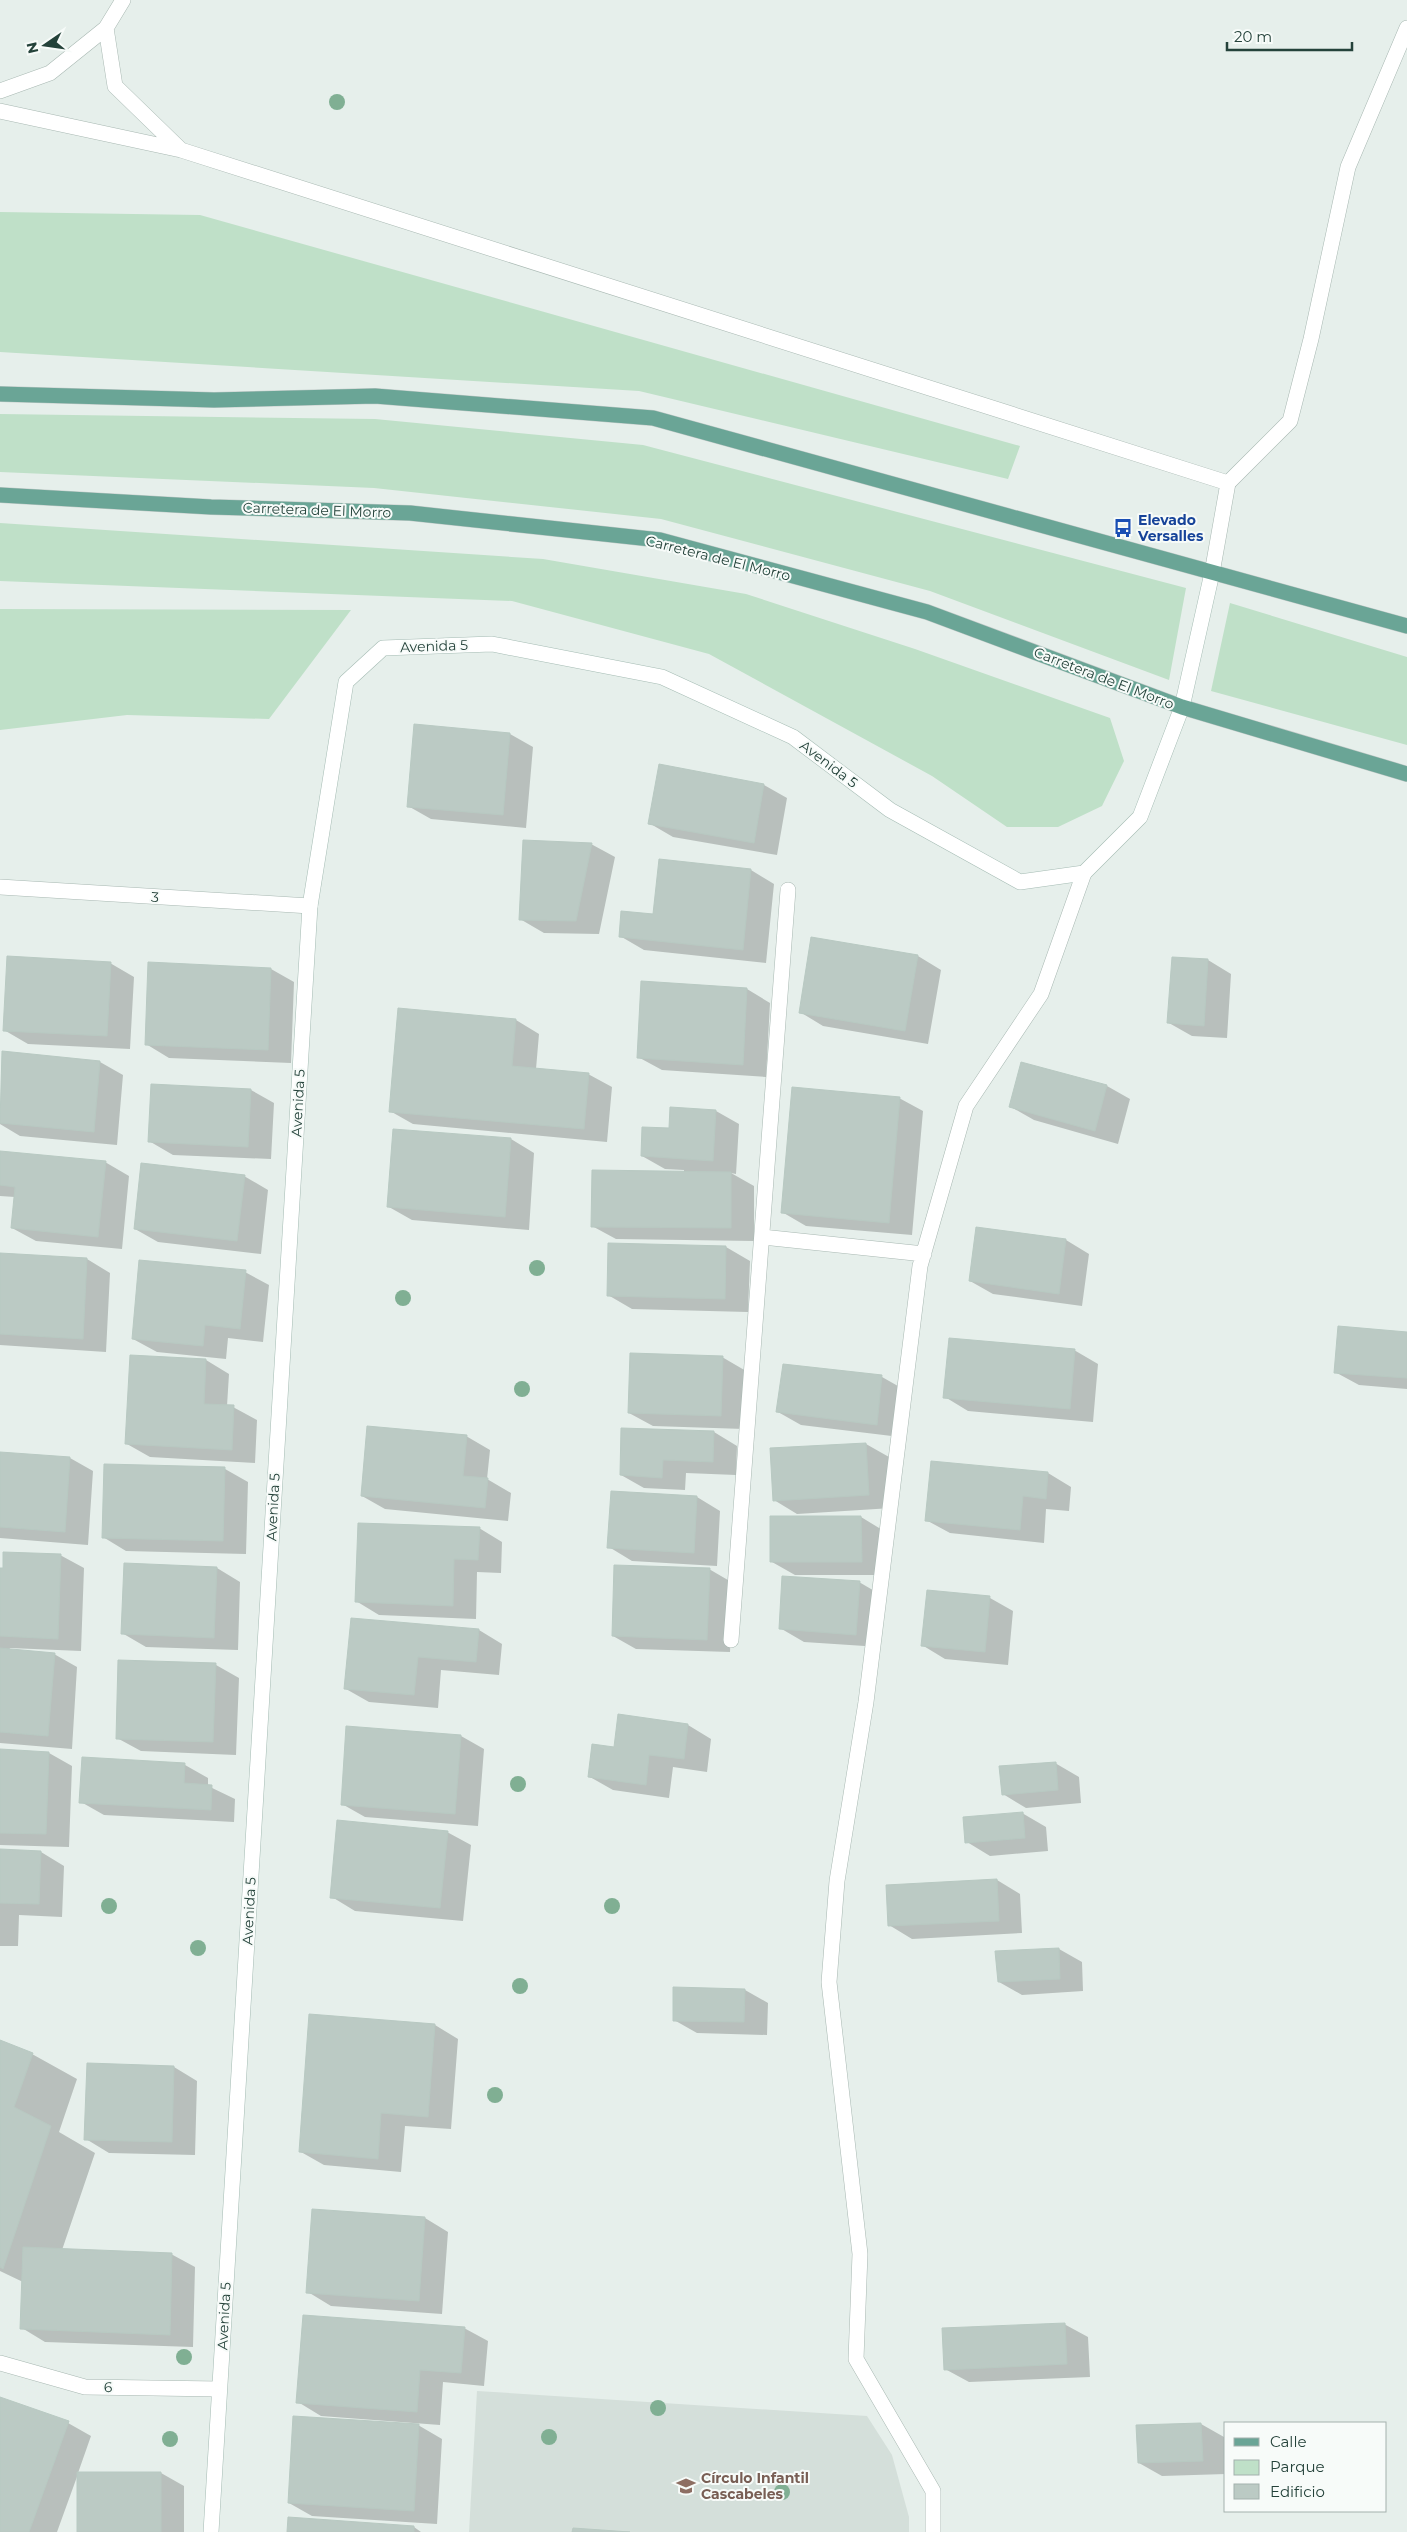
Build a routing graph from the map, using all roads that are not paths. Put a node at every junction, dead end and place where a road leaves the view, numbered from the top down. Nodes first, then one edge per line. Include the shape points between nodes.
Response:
1 (123, 0) edge
2 (106, 28) junction
3 (1407, 28) edge
4 (0, 91) edge
5 (0, 111) edge
6 (181, 150) junction
7 (0, 394) edge
8 (1228, 483) junction
9 (0, 494) edge
10 (1212, 573) junction
11 (1407, 626) edge
12 (1182, 707) junction
13 (1407, 774) edge
14 (1084, 873) junction
15 (0, 887) edge
16 (788, 890) dead end
17 (310, 906) junction
18 (762, 1237) junction
19 (924, 1254) junction
20 (731, 1640) dead end
21 (0, 2363) edge
22 (220, 2389) junction
23 (211, 2532) edge
24 (933, 2532) edge

1 - 2 street
2 - 4 street via 50,74
2 - 6 street via 115,86
3 - 8 street via 1348,167 1290,421
5 - 6 street
6 - 8 street
7 - 10 main road via 214,400 374,396 653,418
8 - 10 street
9 - 12 main road, Carretera de El Morro via 211,507 410,513 660,540 927,612
10 - 11 main road
10 - 12 street
12 - 13 main road, Carretera de El Morro
12 - 14 street via 1140,817
14 - 17 street, Avenida 5 via 1020,882 890,810 793,737 662,677 492,644 383,648 346,682
14 - 19 street via 1041,994 966,1106
15 - 17 street, 3
16 - 18 street
17 - 22 street, Avenida 5
18 - 19 street
18 - 20 street
19 - 24 street via 866,1702 837,1881 829,1982 860,2254 856,2360 932,2491
21 - 22 street, 6 via 85,2387
22 - 23 street, Avenida 5

